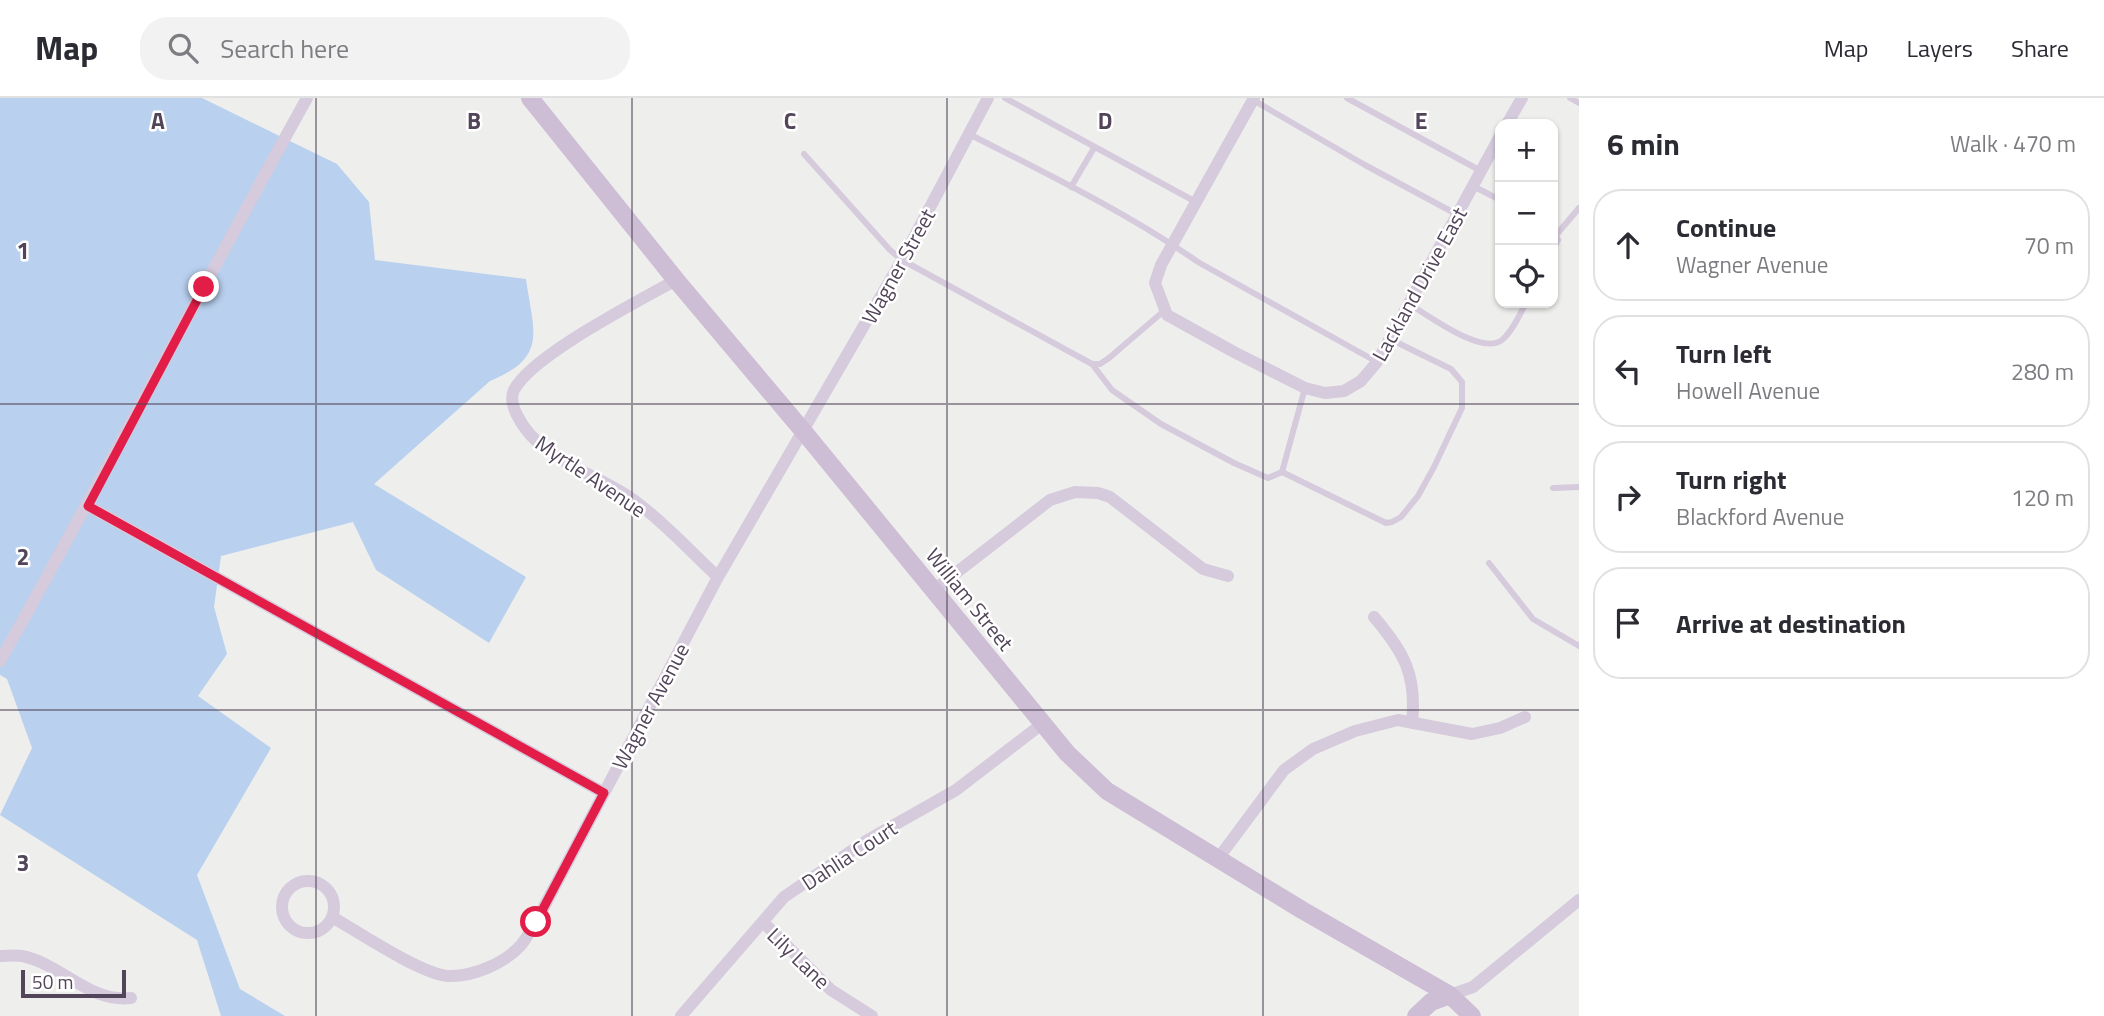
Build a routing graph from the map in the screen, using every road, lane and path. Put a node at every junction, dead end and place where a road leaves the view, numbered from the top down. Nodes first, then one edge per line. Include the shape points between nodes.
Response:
1 (307, 98) edge
2 (530, 98) edge
3 (988, 98) edge
4 (1005, 98) edge
5 (1346, 98) edge
6 (1522, 98) edge
7 (1570, 98) edge
8 (1254, 99) edge
9 (1579, 103) edge
10 (1510, 119) edge
11 (970, 134) junction
12 (1495, 145) edge
13 (1094, 148) junction
14 (804, 154) dead end
15 (1480, 171) junction
16 (1473, 186) junction
17 (1071, 187) junction
18 (1495, 197) edge
19 (1196, 202) junction
20 (1579, 208) edge
21 (1458, 215) junction
22 (1558, 229) edge
23 (1172, 244) junction
24 (902, 260) junction
25 (676, 280) junction
26 (1409, 304) junction
27 (1523, 308) edge
28 (1165, 310) junction
29 (1390, 338) junction
30 (1377, 362) junction
31 (1092, 364) junction
32 (1305, 388) junction
33 (804, 432) junction
34 (1282, 472) junction
35 (1579, 487) edge
36 (1553, 488) dead end
37 (88, 506) junction
38 (1489, 563) dead end
39 (1228, 576) dead end
40 (718, 577) junction
41 (934, 590) junction
42 (1374, 617) dead end
43 (1579, 646) edge
44 (0, 660) edge
45 (1525, 717) dead end
46 (1412, 723) junction
47 (1042, 724) junction
48 (604, 793) junction
49 (1217, 860) junction
50 (1579, 900) edge
51 (332, 917) junction
52 (762, 922) junction
53 (0, 956) edge
54 (1450, 995) junction
55 (131, 998) dead end
56 (681, 1016) edge
57 (872, 1016) edge
58 (1416, 1016) edge
59 (1472, 1016) edge

1 - 37 street
2 - 25 main road, William Street
3 - 11 street, Wagner Street
4 - 13 lane
5 - 15 lane
6 - 10 street
7 - 9 lane
8 - 19 street
8 - 21 lane
11 - 17 lane
11 - 24 street, Wagner Street
12 - 15 street, Lackland Drive East
13 - 17 lane
13 - 19 lane
14 - 24 lane
15 - 16 street, Lackland Drive East
16 - 18 lane
16 - 21 street, Lackland Drive East
17 - 23 lane
19 - 23 street
20 - 22 lane
21 - 26 street, Lackland Drive East
23 - 28 street via 1155,283
23 - 30 lane
24 - 31 lane
24 - 33 street, Wagner Street
25 - 33 main road, William Street
25 - 40 street, Myrtle Avenue via 555,352 528,373 512,393 512,401 521,423 541,446 638,503
26 - 27 lane via 1479,344 1491,345 1501,342
26 - 29 street, Lackland Drive East
28 - 31 lane via 1109,358
28 - 32 street, Lackland Drive East
29 - 30 street, Lackland Drive East
29 - 34 lane via 1451,369 1462,382 1462,408 1418,496 1401,517 1386,523
30 - 32 street, Lackland Drive East via 1361,381 1344,391
31 - 34 lane via 1112,390 1161,424 1268,478
32 - 34 lane
33 - 40 street, Wagner Avenue
33 - 41 main road, William Street
35 - 36 lane
37 - 44 street
37 - 48 street
38 - 43 lane via 1533,619
39 - 41 street via 1203,569 1110,497 1075,492 1050,500
40 - 48 street, Wagner Avenue
41 - 47 main road, William Street
42 - 46 street via 1396,643 1408,669 1415,699
45 - 46 street via 1472,734
46 - 49 street via 1398,720 1355,731 1313,749 1284,770
47 - 49 main road, William Street via 1107,791
47 - 52 street, Dahlia Court via 956,790 866,841 783,897
48 - 51 street, Wagner Avenue via 522,945 501,961 448,976 426,970
49 - 54 main road, William Street
50 - 54 street via 1473,987
51 - 51 street via 330,893 315,882 297,884 286,895 284,913 302,932 318,931
52 - 56 street, Dahlia Court
52 - 57 street, Lily Lane via 831,990
53 - 55 street via 22,956 100,995
54 - 58 main road via 1431,1002
54 - 59 main road, William Street

